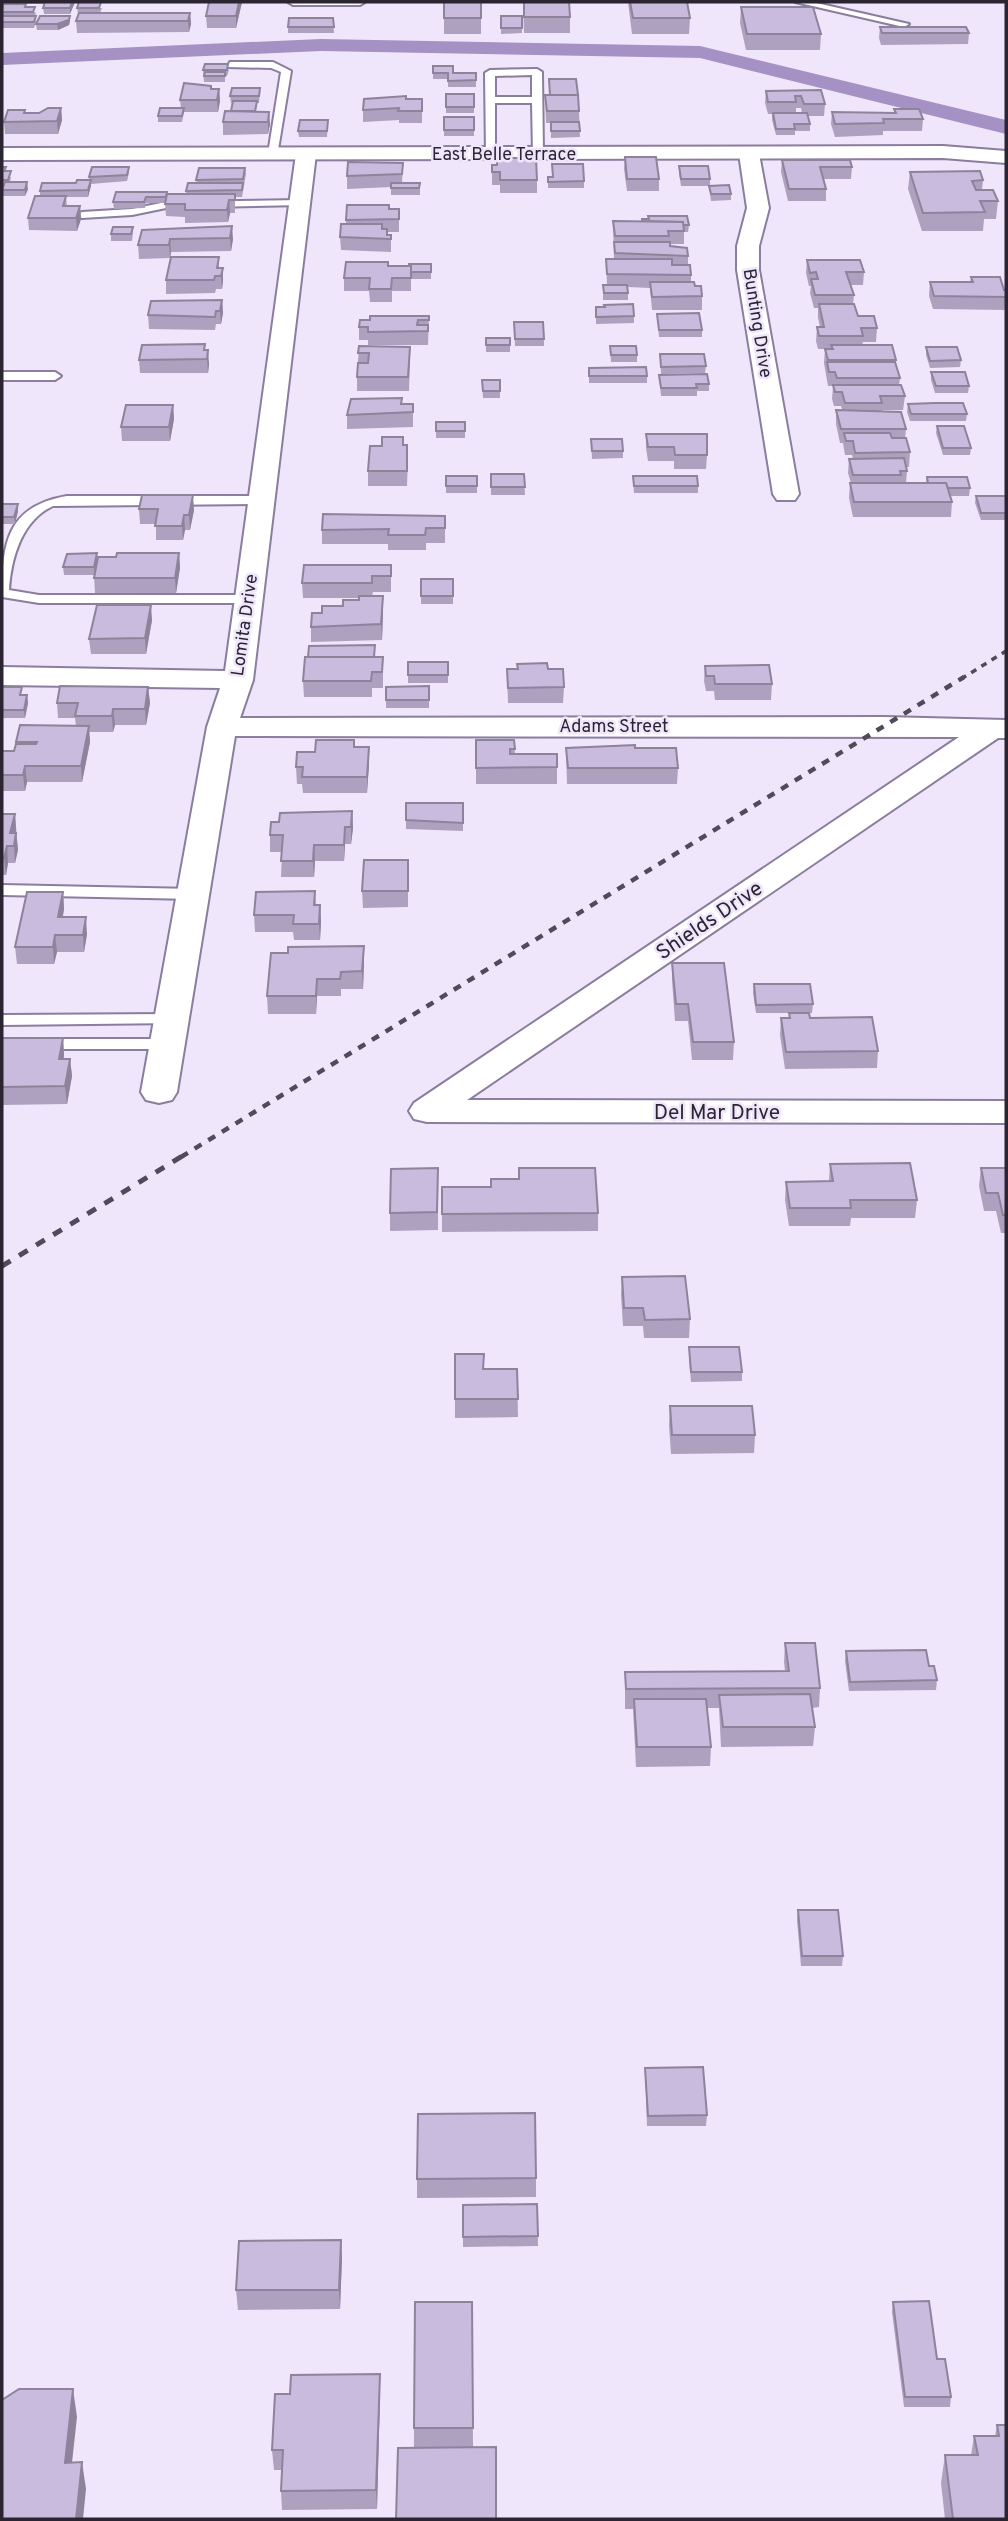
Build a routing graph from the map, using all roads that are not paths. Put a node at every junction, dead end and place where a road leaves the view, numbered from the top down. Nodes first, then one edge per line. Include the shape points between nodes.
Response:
1 (293, 2) edge
2 (360, 2) edge
3 (800, 2) edge
4 (904, 24) edge
5 (230, 65) edge
6 (491, 100) junction
7 (538, 100) junction
8 (2, 154) edge
9 (273, 154) junction
10 (306, 154) junction
11 (490, 154) junction
12 (538, 154) junction
13 (749, 154) junction
14 (1006, 157) edge
15 (300, 203) junction
16 (82, 215) edge
17 (2, 376) edge
18 (55, 376) dead end
19 (786, 494) dead end
20 (261, 500) junction
21 (248, 599) junction
22 (2, 676) edge
23 (237, 680) junction
24 (222, 727) junction
25 (999, 729) edge
26 (2, 890) edge
27 (194, 894) junction
28 (2, 1020) edge
29 (170, 1032) junction
30 (2, 1044) edge
31 (159, 1092) dead end
32 (427, 1111) joint
33 (1006, 1112) edge

1 - 2 lane
3 - 4 lane
5 - 9 lane via 273,65 286,71
6 - 7 lane
6 - 7 lane via 490,73 537,72
6 - 11 lane
7 - 12 lane
8 - 9 street, East Belle Terrace
9 - 10 street, East Belle Terrace
10 - 11 street, East Belle Terrace
10 - 15 street, Lomita Drive
11 - 12 street, East Belle Terrace
12 - 13 street, East Belle Terrace
13 - 14 street, East Belle Terrace via 943,152
13 - 19 street, Bunting Drive via 758,208 748,246 748,270
15 - 16 lane via 175,205
15 - 20 street, Lomita Drive
17 - 18 lane
20 - 21 street, Lomita Drive
20 - 21 lane via 42,503 25,514 2,587 11,597 39,599
21 - 23 street, Lomita Drive
22 - 23 street
23 - 24 street, Lomita Drive
24 - 25 street, Adams Street
24 - 27 street, Lomita Drive
25 - 32 street, Shields Drive
26 - 27 lane
27 - 29 street, Lomita Drive
28 - 29 lane
29 - 30 lane
29 - 31 street, Lomita Drive
32 - 33 street, Del Mar Drive

